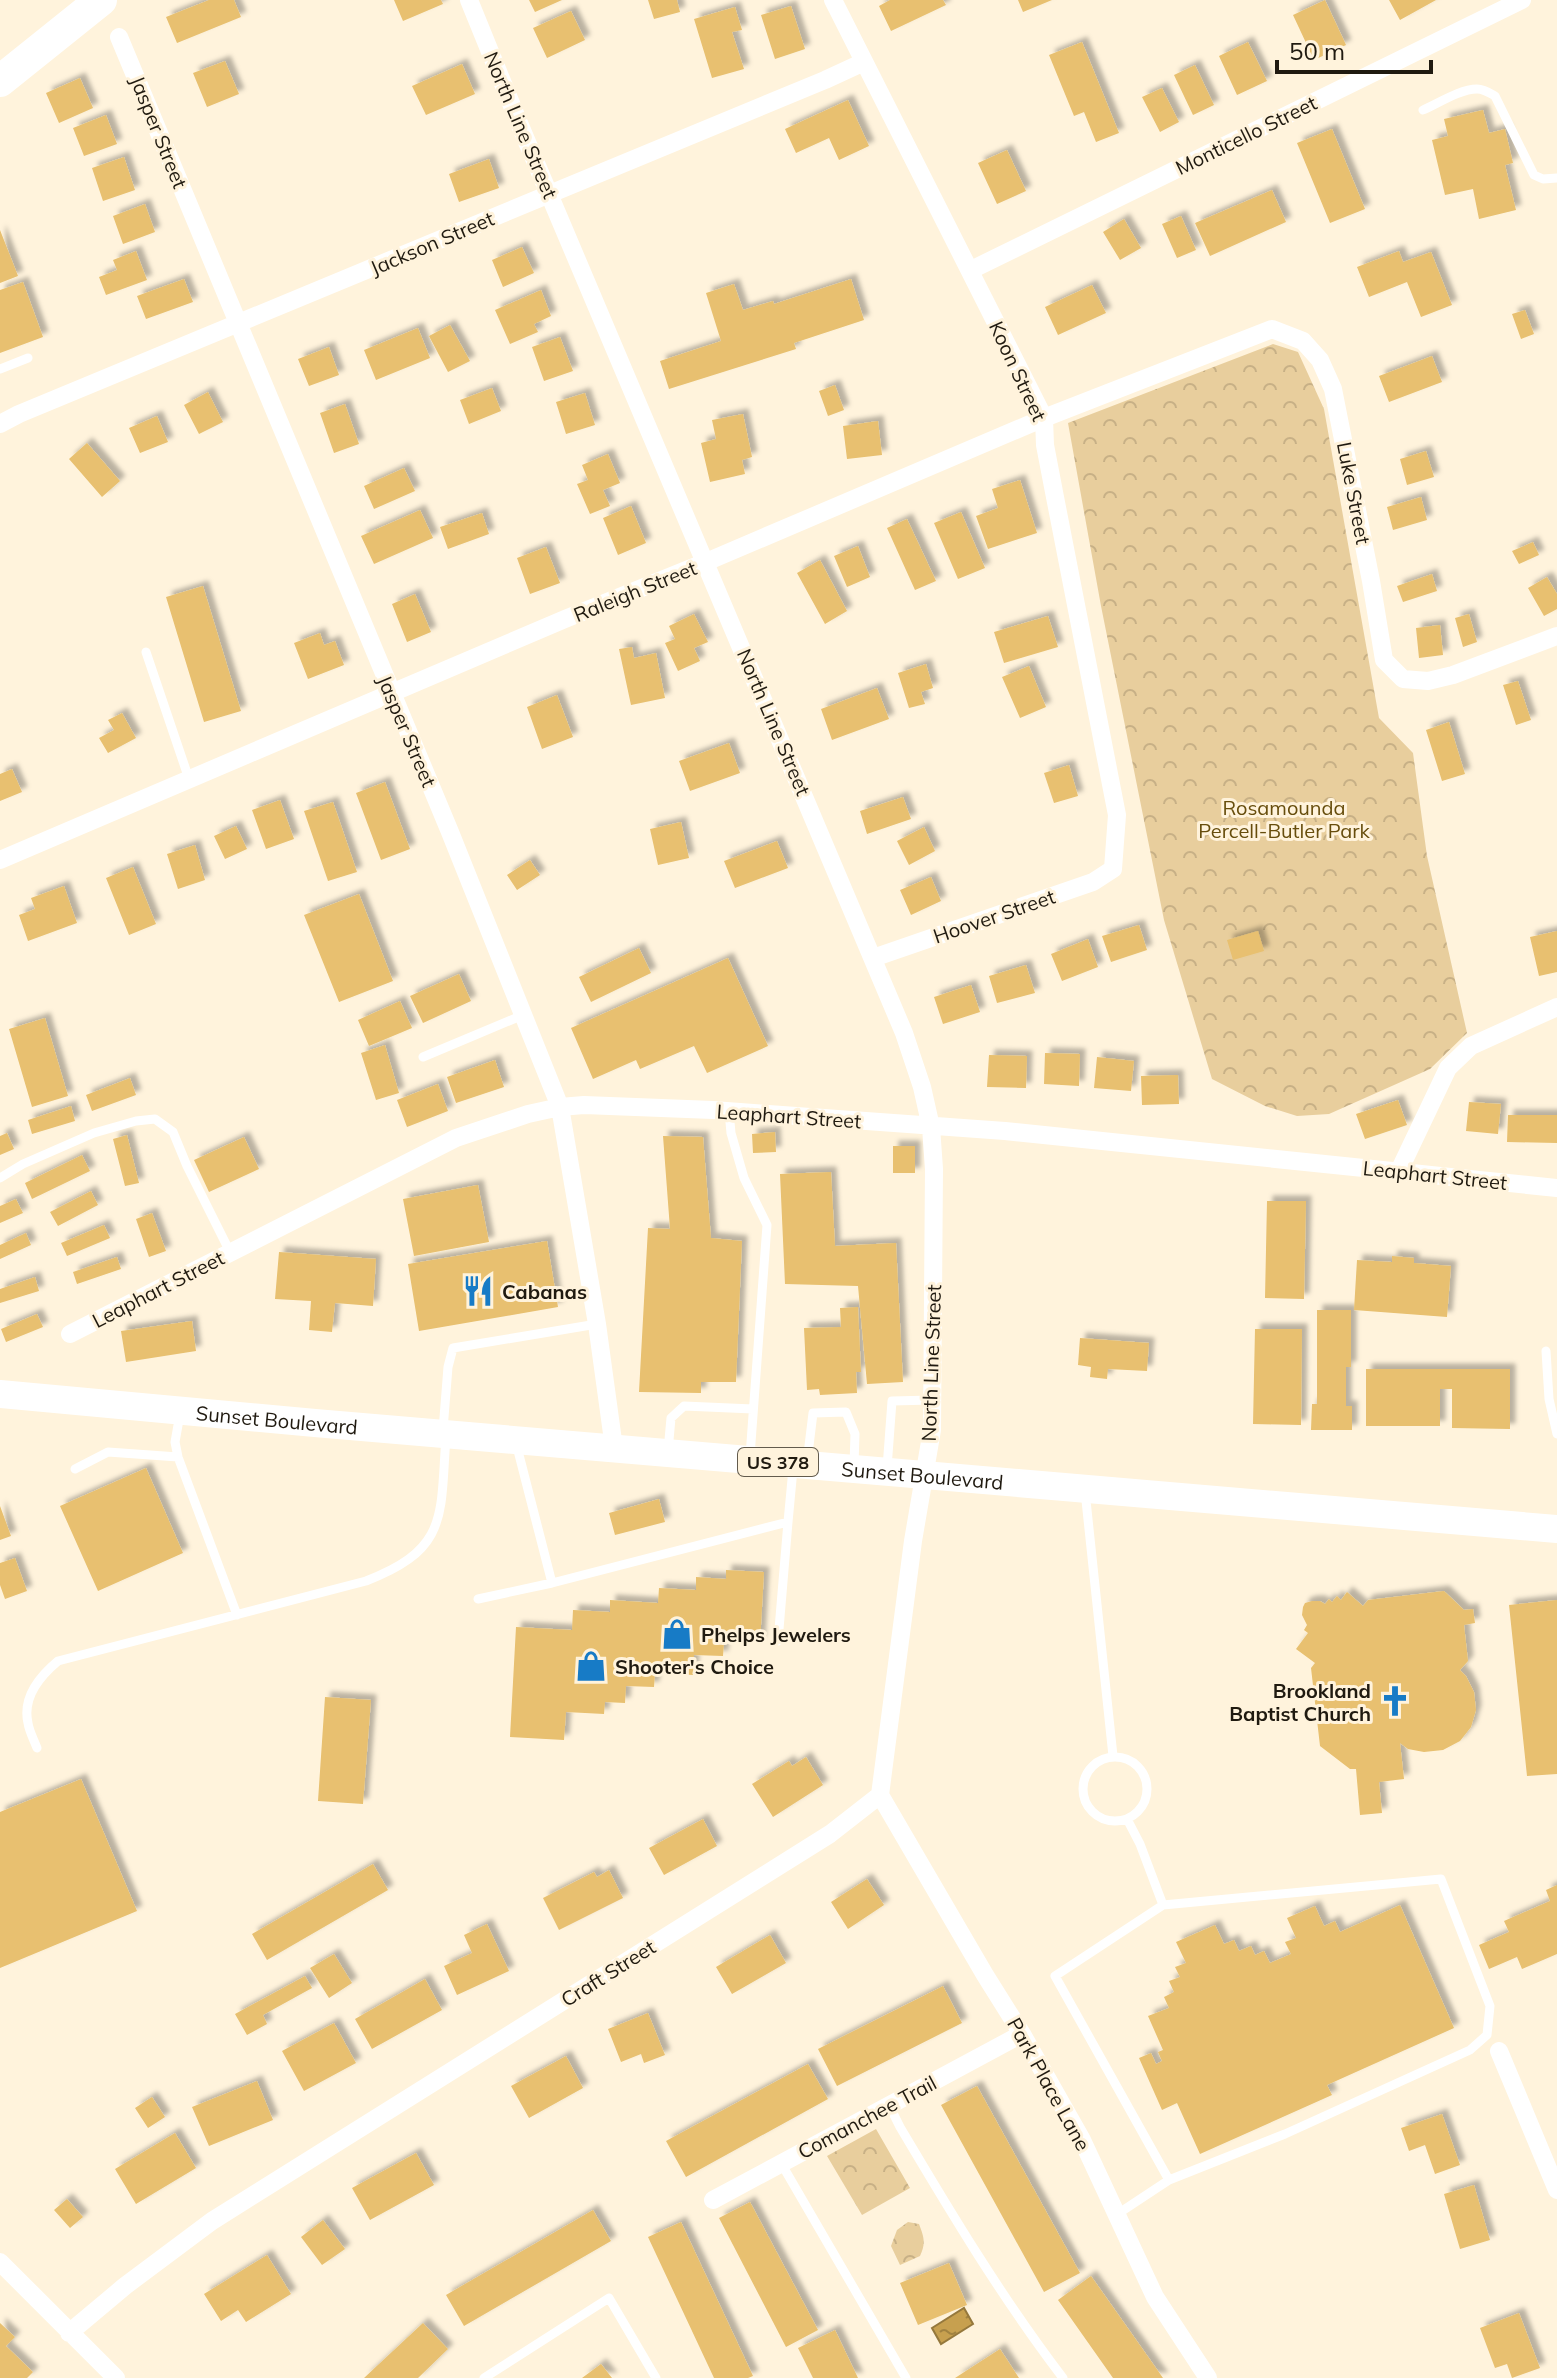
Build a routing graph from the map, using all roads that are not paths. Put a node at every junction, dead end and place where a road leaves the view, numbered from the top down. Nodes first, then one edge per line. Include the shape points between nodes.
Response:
1 (101, 0) edge
2 (469, 0) edge
3 (833, 0) edge
4 (1508, 3) edge
5 (119, 37) dead end
6 (864, 62) junction
7 (0, 81) edge
8 (1423, 110) dead end
9 (1557, 178) edge
10 (550, 193) junction
11 (971, 270) junction
12 (237, 325) junction
13 (1272, 329) joint
14 (28, 358) dead end
15 (0, 369) edge
16 (1044, 418) junction
17 (0, 424) edge
18 (706, 562) junction
19 (1557, 636) edge
20 (146, 652) dead end
21 (391, 694) junction
22 (189, 779) junction
23 (0, 860) edge
24 (1113, 869) joint
25 (873, 958) junction
26 (1557, 1007) edge
27 (523, 1015) junction
28 (423, 1057) dead end
29 (560, 1107) junction
30 (729, 1111) junction
31 (931, 1127) junction
32 (1399, 1171) junction
33 (0, 1178) edge
34 (1557, 1188) edge
35 (230, 1252) junction
36 (597, 1324) junction
37 (70, 1334) dead end
38 (1546, 1351) dead end
39 (0, 1394) edge
40 (932, 1400) junction
41 (753, 1409) junction
42 (181, 1410) junction
43 (445, 1434) junction
44 (1557, 1434) edge
45 (516, 1440) junction
46 (614, 1448) junction
47 (667, 1452) junction
48 (178, 1457) junction
49 (750, 1459) junction
50 (800, 1464) junction
51 (854, 1468) junction
52 (75, 1469) dead end
53 (886, 1471) junction
54 (924, 1474) junction
55 (1085, 1488) junction
56 (788, 1522) junction
57 (1557, 1529) edge
58 (552, 1583) junction
59 (478, 1599) dead end
60 (237, 1615) junction
61 (778, 1641) dead end
62 (37, 1748) dead end
63 (1113, 1756) junction
64 (880, 1795) junction
65 (1127, 1819) junction
66 (1163, 1905) junction
67 (1022, 2034) junction
68 (1499, 2051) dead end
69 (889, 2105) junction
70 (781, 2163) junction
71 (1169, 2180) junction
72 (1557, 2190) edge
73 (713, 2200) dead end
74 (1116, 2215) junction
75 (0, 2262) edge
76 (69, 2333) junction
77 (116, 2378) edge
78 (484, 2378) edge
79 (656, 2378) edge
80 (906, 2378) edge
81 (1063, 2378) edge
82 (1208, 2378) edge

1 - 7 highway
2 - 10 street, North Line Street
3 - 6 street, Koon Street
4 - 11 street, Monticello Street
5 - 12 street, Jasper Street
6 - 10 street, Jackson Street
6 - 11 street, Koon Street
8 - 9 lane via 1462,93 1486,90 1495,96 1534,175
10 - 12 street, Jackson Street
10 - 18 street, North Line Street
11 - 16 street, Koon Street
12 - 17 street, Jackson Street
12 - 21 street, Jasper Street
13 - 16 street, Raleigh Street
13 - 19 street, Luke Street via 1303,341 1320,360 1333,389 1384,660 1403,679 1428,681
14 - 15 lane
16 - 18 street, Raleigh Street
16 - 24 street, Koon Street via 1117,815
18 - 21 street, Raleigh Street
18 - 25 street, North Line Street
20 - 22 lane
21 - 22 street, Raleigh Street
21 - 27 street, Jasper Street
22 - 23 street, Raleigh Street
24 - 25 street, Hoover Street via 1093,882
25 - 31 street, North Line Street via 904,1033
26 - 32 street via 1471,1046 1448,1068
27 - 28 lane
27 - 29 street, Jasper Street
29 - 30 street, Leaphart Street
29 - 35 street, Leaphart Street via 456,1138
29 - 36 street, Jasper Street
30 - 31 street, Leaphart Street
30 - 41 lane via 744,1178 767,1225
31 - 32 street, Leaphart Street
31 - 40 street, North Line Street
32 - 34 street, Leaphart Street
33 - 35 lane via 94,1133 155,1119 173,1132
35 - 37 street, Leaphart Street
36 - 43 lane via 453,1348
36 - 46 street, Jasper Street
38 - 44 lane
39 - 42 main road, Sunset Boulevard / US 378
40 - 53 lane via 892,1401
40 - 54 street, North Line Street
41 - 47 lane via 684,1406 671,1418
41 - 49 lane
42 - 43 main road, Sunset Boulevard / US 378
42 - 48 lane
43 - 45 main road, Sunset Boulevard / US 378
43 - 60 lane via 440,1517 431,1538 415,1555 366,1581
45 - 46 main road, Sunset Boulevard / US 378
45 - 58 lane
46 - 47 main road, Sunset Boulevard / US 378
47 - 49 main road, Sunset Boulevard / US 378
48 - 52 lane via 108,1452
48 - 60 lane
49 - 50 main road, Sunset Boulevard / US 378
50 - 51 main road, Sunset Boulevard / US 378
50 - 51 lane via 813,1413 846,1412 855,1434
50 - 56 lane
51 - 53 main road, Sunset Boulevard / US 378
53 - 54 main road, Sunset Boulevard / US 378
54 - 55 main road, Sunset Boulevard / US 378
54 - 64 street
55 - 57 main road, Sunset Boulevard / US 378
55 - 63 lane
56 - 58 lane
56 - 61 lane
58 - 59 lane
60 - 62 lane via 58,1661 29,1697 27,1721
63 - 65 lane via 1135,1763 1147,1782 1144,1804
63 - 65 lane via 1088,1771 1084,1799 1105,1820
64 - 67 street, Park Place Lane
64 - 76 street, Craft Street via 830,1834 212,2221
65 - 66 lane
66 - 71 lane via 1055,1976
66 - 71 lane via 1441,1879 1490,2006 1487,2035 1470,2050
67 - 69 street, Comanchee Trail
67 - 74 street, Park Place Lane via 1082,2140
68 - 72 street
69 - 70 street, Comanchee Trail
69 - 81 lane via 982,2265
70 - 73 street, Comanchee Trail
70 - 80 lane
71 - 74 lane
74 - 82 street, Park Place Lane via 1155,2297
75 - 76 street
76 - 77 street
78 - 79 lane via 609,2298

